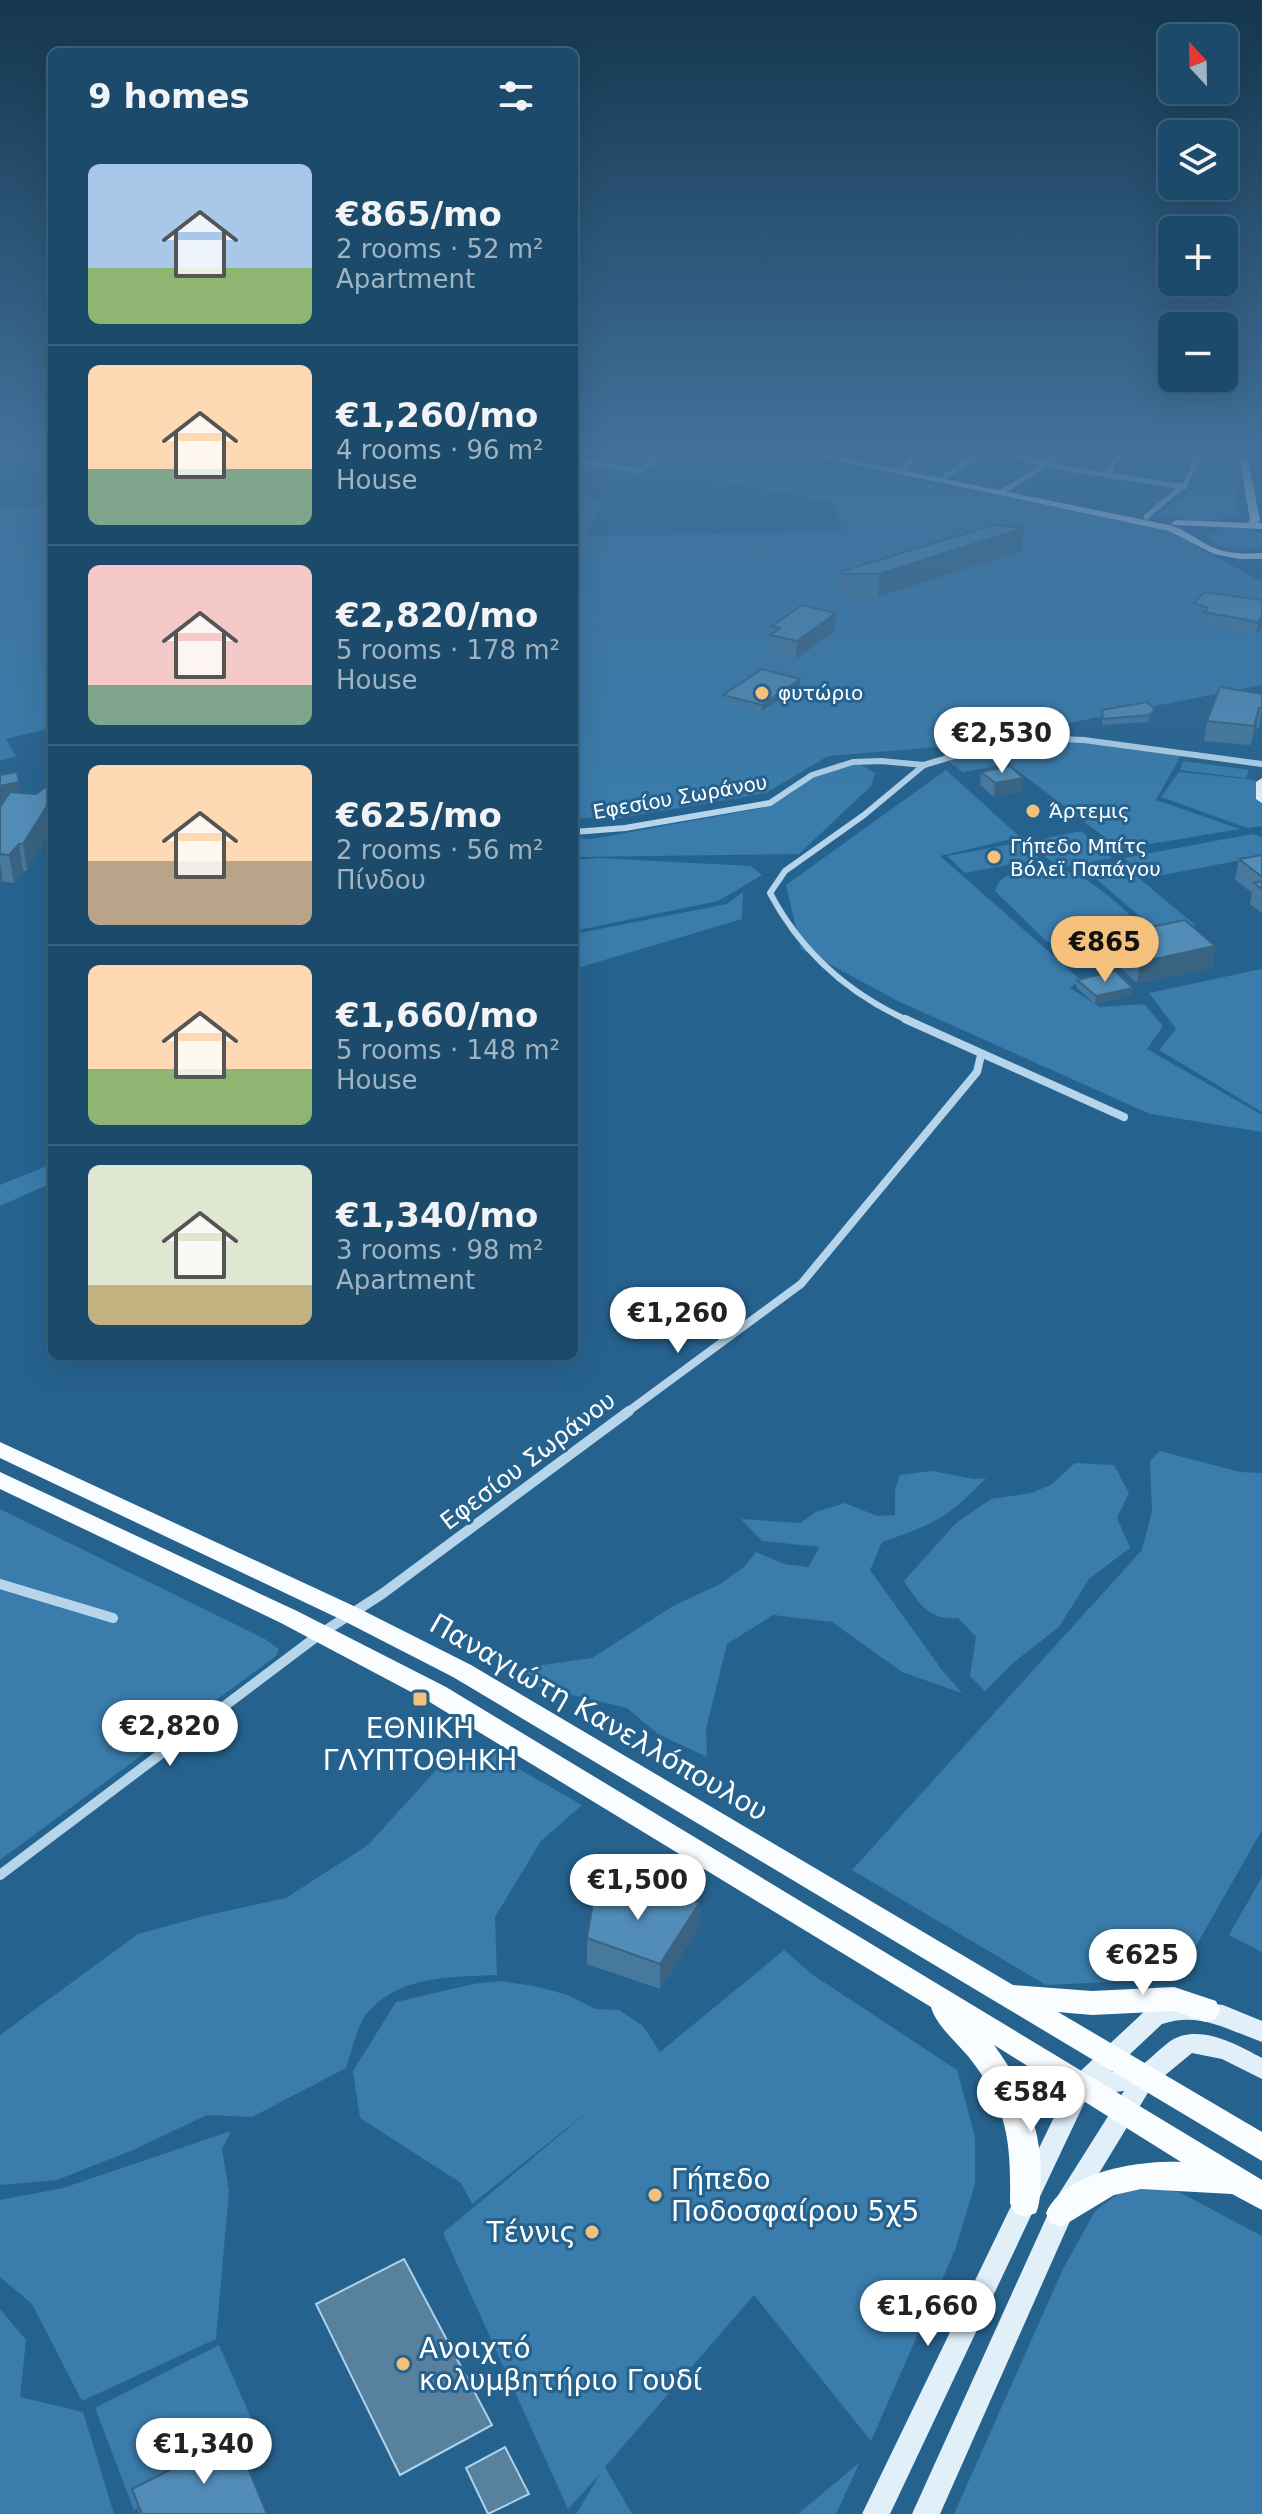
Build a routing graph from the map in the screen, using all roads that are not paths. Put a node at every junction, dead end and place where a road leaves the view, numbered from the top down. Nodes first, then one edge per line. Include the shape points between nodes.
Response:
1 (1262, 764) edge
2 (924, 765) junction
3 (1262, 782) edge
4 (1262, 799) edge
5 (578, 832) edge
6 (981, 1055) junction
7 (1124, 1117) dead end
8 (0, 1449) edge
9 (0, 1480) edge
10 (0, 1584) edge
11 (350, 1614) junction
12 (113, 1618) dead end
13 (320, 1634) junction
14 (0, 1875) edge
15 (933, 1993) junction
16 (1009, 1995) junction
17 (1206, 2010) junction
18 (1262, 2032) edge
19 (1109, 2057) junction
20 (1262, 2069) edge
21 (1144, 2079) junction
22 (1081, 2085) junction
23 (1124, 2112) junction
24 (1262, 2148) edge
25 (1235, 2181) junction
26 (1262, 2196) edge
27 (1025, 2203) junction
28 (1061, 2213) junction
29 (876, 2514) edge
30 (926, 2514) edge

1 - 2 street, Εφεσίου Σωράνου via 1034,738
2 - 5 street, Εφεσίου Σωράνου via 860,760 809,776 770,803
2 - 6 street, Εφεσίου Σωράνου via 785,871 770,893 804,947 841,983 875,1006
3 - 4 street
6 - 7 street, Εφεσίου Σωράνου
6 - 11 street, Εφεσίου Σωράνου via 977,1072 801,1284
8 - 11 main road, Παναγιώτη Κανελλόπουλου
9 - 13 main road
10 - 12 street
11 - 13 street, Εφεσίου Σωράνου
11 - 16 main road, Παναγιώτη Κανελλόπουλου via 462,1671
13 - 14 street, Εφεσίου Σωράνου
13 - 15 main road via 437,1694
15 - 22 main road
15 - 27 main road via 996,2070 1014,2101 1023,2136
16 - 17 main road via 1092,2003 1174,1999
16 - 19 main road, Παναγιώτη Κανελλόπουλου
17 - 18 street
17 - 19 street via 1176,2010 1154,2017
19 - 21 main road, Παναγιώτη Κανελλόπουλου
19 - 22 street
20 - 21 street via 1226,2050 1192,2043
21 - 22 street
21 - 23 street
21 - 24 main road, Παναγιώτη Κανελλόπουλου
22 - 23 main road
22 - 27 street
23 - 25 main road
23 - 28 street
25 - 26 main road
25 - 28 main road via 1133,2175 1088,2192
27 - 29 street
28 - 30 street

